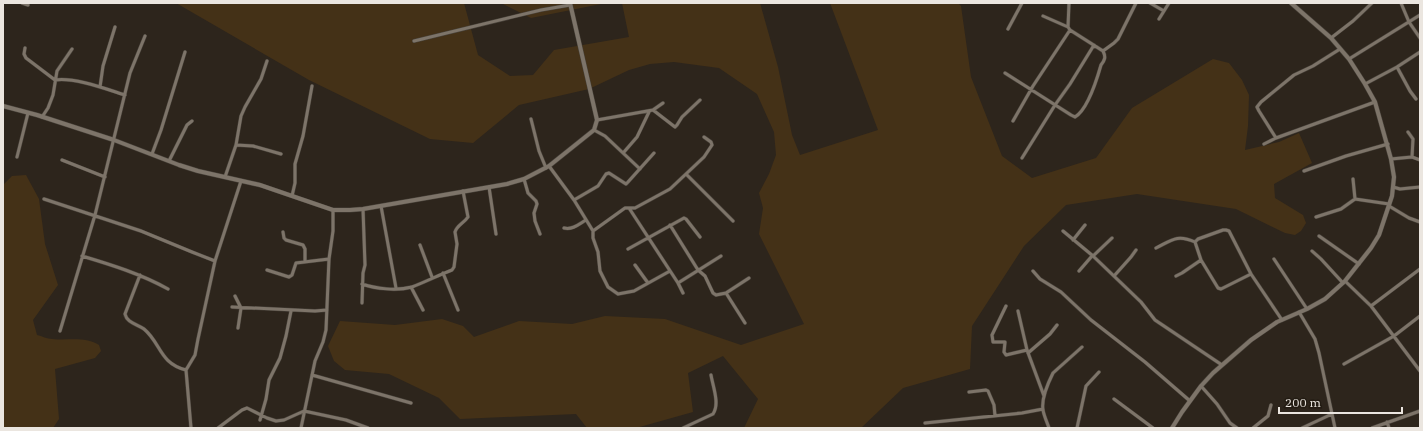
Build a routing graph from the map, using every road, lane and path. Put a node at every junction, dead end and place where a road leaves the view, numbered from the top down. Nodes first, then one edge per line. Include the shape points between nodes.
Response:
1 (22, 3) edge
2 (1022, 3) edge
3 (1069, 3) edge
4 (1136, 3) edge
5 (1150, 3) edge
6 (1170, 3) edge
7 (1291, 3) edge
8 (1372, 3) edge
9 (1401, 3) edge
10 (570, 4) edge
11 (28, 5) dead end
12 (1164, 11) junction
13 (1420, 15) edge
14 (1043, 16) dead end
15 (1159, 20) dead end
16 (1409, 22) junction
17 (115, 27) dead end
18 (1008, 29) dead end
19 (1069, 29) junction
20 (146, 36) dead end
21 (1330, 38) junction
22 (1420, 38) edge
23 (414, 41) dead end
24 (1094, 45) junction
25 (25, 48) dead end
26 (72, 48) dead end
27 (1340, 49) junction
28 (1103, 51) junction
29 (185, 52) dead end
30 (1420, 52) edge
31 (1349, 59) junction
32 (268, 61) dead end
33 (1397, 67) junction
34 (1005, 73) dead end
35 (55, 80) junction
36 (1365, 84) junction
37 (312, 86) dead end
38 (100, 87) junction
39 (1031, 89) junction
40 (125, 95) junction
41 (1416, 98) dead end
42 (700, 100) dead end
43 (1375, 102) junction
44 (663, 103) dead end
45 (1055, 104) junction
46 (3, 106) edge
47 (651, 111) junction
48 (28, 113) junction
49 (42, 117) junction
50 (530, 119) dead end
51 (597, 120) junction
52 (192, 121) dead end
53 (1013, 121) dead end
54 (594, 130) junction
55 (1408, 132) dead end
56 (704, 137) dead end
57 (1276, 138) junction
58 (114, 140) junction
59 (236, 144) junction
60 (1264, 144) dead end
61 (1388, 144) junction
62 (624, 152) junction
63 (654, 153) dead end
64 (152, 154) junction
65 (281, 154) dead end
66 (17, 157) dead end
67 (1412, 157) junction
68 (1022, 158) dead end
69 (1391, 159) junction
70 (62, 160) dead end
71 (1420, 160) edge
72 (168, 161) junction
73 (547, 167) junction
74 (640, 169) junction
75 (1304, 171) dead end
76 (686, 174) junction
77 (105, 177) junction
78 (226, 177) junction
79 (524, 179) junction
80 (1354, 179) dead end
81 (241, 181) junction
82 (489, 187) junction
83 (1394, 187) junction
84 (1420, 187) edge
85 (463, 192) junction
86 (292, 196) junction
87 (44, 199) dead end
88 (1355, 199) junction
89 (574, 200) junction
90 (1389, 205) junction
91 (381, 206) junction
92 (629, 208) junction
93 (364, 209) junction
94 (333, 210) junction
95 (95, 215) junction
96 (1316, 217) dead end
97 (586, 220) junction
98 (733, 221) dead end
99 (1420, 222) edge
100 (670, 225) junction
101 (1085, 225) dead end
102 (564, 228) dead end
103 (1063, 231) dead end
104 (283, 232) dead end
105 (593, 232) junction
106 (496, 234) dead end
107 (540, 234) dead end
108 (1319, 236) dead end
109 (649, 237) junction
110 (700, 237) dead end
111 (1112, 238) dead end
112 (1073, 240) junction
113 (1195, 242) junction
114 (420, 245) dead end
115 (1156, 248) dead end
116 (628, 249) dead end
117 (1136, 250) dead end
118 (1312, 251) dead end
119 (82, 256) junction
120 (721, 256) dead end
121 (1092, 256) junction
122 (329, 259) junction
123 (1274, 259) dead end
124 (1201, 260) junction
125 (215, 261) junction
126 (305, 262) junction
127 (1359, 264) junction
128 (635, 265) dead end
129 (1420, 269) edge
130 (267, 270) dead end
131 (698, 270) junction
132 (670, 271) junction
133 (1033, 271) dead end
134 (1078, 271) dead end
135 (443, 273) junction
136 (1251, 274) junction
137 (140, 275) junction
138 (1114, 276) junction
139 (1176, 276) dead end
140 (432, 277) junction
141 (749, 278) dead end
142 (1344, 282) junction
143 (648, 283) junction
144 (678, 283) junction
145 (362, 284) junction
146 (411, 287) junction
147 (396, 288) junction
148 (168, 289) dead end
149 (726, 292) junction
150 (683, 293) dead end
151 (234, 296) dead end
152 (362, 302) dead end
153 (1006, 306) dead end
154 (1371, 306) junction
155 (232, 307) dead end
156 (241, 308) junction
157 (1307, 309) junction
158 (291, 310) junction
159 (326, 310) junction
160 (423, 310) dead end
161 (458, 310) dead end
162 (1018, 311) dead end
163 (1299, 312) junction
164 (1420, 316) edge
165 (1282, 320) junction
166 (745, 324) dead end
167 (1057, 325) dead end
168 (238, 328) dead end
169 (60, 331) dead end
170 (1394, 336) junction
171 (1082, 347) dead end
172 (1028, 352) junction
173 (1344, 364) dead end
174 (1222, 365) junction
175 (186, 370) junction
176 (1420, 370) edge
177 (1099, 372) dead end
178 (312, 375) junction
179 (711, 375) dead end
180 (1201, 386) junction
181 (969, 392) dead end
182 (1044, 396) junction
183 (1114, 398) dead end
184 (1190, 401) junction
185 (411, 403) dead end
186 (1271, 405) dead end
187 (1043, 409) junction
188 (304, 411) junction
189 (1420, 411) edge
190 (1332, 414) junction
191 (261, 415) junction
192 (995, 416) junction
193 (260, 420) dead end
194 (1387, 422) junction
195 (925, 423) dead end
196 (191, 428) edge
197 (218, 428) edge
198 (301, 428) edge
199 (368, 428) edge
200 (684, 428) edge
201 (1049, 428) edge
202 (1077, 428) edge
203 (1154, 428) edge
204 (1172, 428) edge
205 (1237, 428) edge
206 (1253, 428) edge
207 (1302, 428) edge
208 (1335, 428) edge
209 (1372, 428) edge
210 (1389, 428) edge

1 - 11 street
2 - 18 street
3 - 19 street
4 - 28 street via 1118,39
5 - 12 street
6 - 12 street
7 - 21 street
8 - 21 street
9 - 16 street
10 - 23 street
10 - 51 street
12 - 15 street
13 - 16 street
14 - 19 street
16 - 22 street
16 - 31 street
17 - 38 street via 103,66
19 - 24 street
19 - 39 street
20 - 40 street via 132,66
21 - 27 street
24 - 28 street
24 - 45 street
25 - 35 street via 26,58
26 - 35 street via 57,71
27 - 31 street
27 - 57 street via 1294,75 1257,107
28 - 45 street via 1105,60 1079,115 1075,117
29 - 64 street
30 - 33 street
31 - 36 street
32 - 59 street via 243,112
33 - 36 street
33 - 41 street
34 - 39 street
35 - 38 street
35 - 49 street via 53,95
36 - 43 street
37 - 86 street via 295,164
38 - 40 street
39 - 45 street
39 - 53 street
40 - 58 street
42 - 47 street via 675,127
43 - 57 street
43 - 61 street
44 - 47 street
45 - 68 street
46 - 48 street
47 - 51 street
47 - 62 street via 637,137
48 - 49 street
48 - 66 street
49 - 58 street
50 - 73 street via 539,151
51 - 54 street
52 - 72 street via 187,125
54 - 62 street
54 - 73 street
55 - 67 street via 1413,139
56 - 76 street via 711,142 711,147
57 - 60 street
58 - 64 street
58 - 77 street
59 - 65 street
59 - 78 street
61 - 69 street
61 - 75 street
62 - 74 street
63 - 74 street
64 - 72 street
67 - 69 street
67 - 71 street
69 - 83 street
70 - 77 street
72 - 78 street
73 - 79 street
73 - 89 street
74 - 89 street via 626,184 610,173 606,174 598,186
76 - 92 street via 664,193 635,208
76 - 98 street
77 - 95 street
78 - 81 street
79 - 82 street
79 - 107 street via 528,193 537,204 534,213
80 - 88 street
81 - 86 street
81 - 125 street
82 - 85 street
82 - 106 street
83 - 84 street
83 - 90 street
85 - 91 street
85 - 135 street via 468,217 455,232 457,244 454,267
86 - 94 street
87 - 95 street
88 - 90 street
88 - 96 street via 1341,209
89 - 97 street
90 - 99 street
90 - 127 street via 1379,235
91 - 93 street
91 - 147 street
92 - 105 street via 625,208
92 - 109 street
93 - 94 street
93 - 145 street via 365,265
94 - 122 street
95 - 119 street
95 - 125 street
97 - 102 street via 574,228
97 - 105 street
100 - 109 street
100 - 110 street via 686,219
100 - 131 street
101 - 112 street
103 - 112 street
104 - 126 street via 286,240 305,247
105 - 143 street via 600,271 608,287 618,294 624,294
108 - 127 street
109 - 116 street
109 - 132 street
111 - 121 street
112 - 121 street
113 - 115 street via 1179,238
113 - 124 street
113 - 136 street via 1228,231
114 - 140 street
117 - 138 street
118 - 142 street
119 - 137 street
119 - 169 street
120 - 131 street
121 - 134 street
121 - 138 street
122 - 126 street
122 - 159 street
123 - 157 street
124 - 136 street via 1216,286 1221,289
124 - 139 street
125 - 175 street via 196,355
126 - 130 street via 296,263 289,277
127 - 142 street
128 - 143 street
129 - 154 street
131 - 144 street
131 - 149 street via 705,276 713,293 716,295
132 - 143 street
132 - 144 street
133 - 184 street
135 - 140 street
135 - 161 street
136 - 165 street
137 - 148 street
137 - 175 street via 125,317 149,334 158,349 173,365
138 - 174 street via 1141,302 1154,320
140 - 146 street
141 - 149 street
142 - 154 street
142 - 157 street via 1325,300
144 - 150 street
145 - 147 street
145 - 152 street
146 - 147 street
146 - 160 street
149 - 166 street
151 - 156 street
153 - 172 street via 992,335 993,342 1005,342 1004,352 1008,356
154 - 170 street
155 - 156 street
156 - 158 street
156 - 168 street
157 - 163 street
158 - 159 street
158 - 191 street via 280,358 269,380
159 - 178 street via 326,330
162 - 172 street
163 - 165 street
163 - 190 street via 1315,338
164 - 170 street
165 - 174 street via 1260,333
167 - 172 street
170 - 173 street
170 - 176 street
171 - 182 street via 1053,373
172 - 182 street
174 - 180 street
175 - 196 street
177 - 202 street via 1086,386
178 - 185 street
178 - 188 street
179 - 200 street via 716,410 713,414
180 - 184 street
180 - 205 street via 1230,423
181 - 192 street via 988,391 994,405
182 - 187 street
183 - 203 street
184 - 204 street
186 - 206 street via 1268,416
187 - 192 street
187 - 201 street
188 - 191 street via 284,420 271,420
188 - 198 street
188 - 199 street via 346,420
189 - 194 street
190 - 207 street
190 - 208 street
191 - 193 street
191 - 197 street via 247,408
192 - 195 street
194 - 209 street
194 - 210 street

